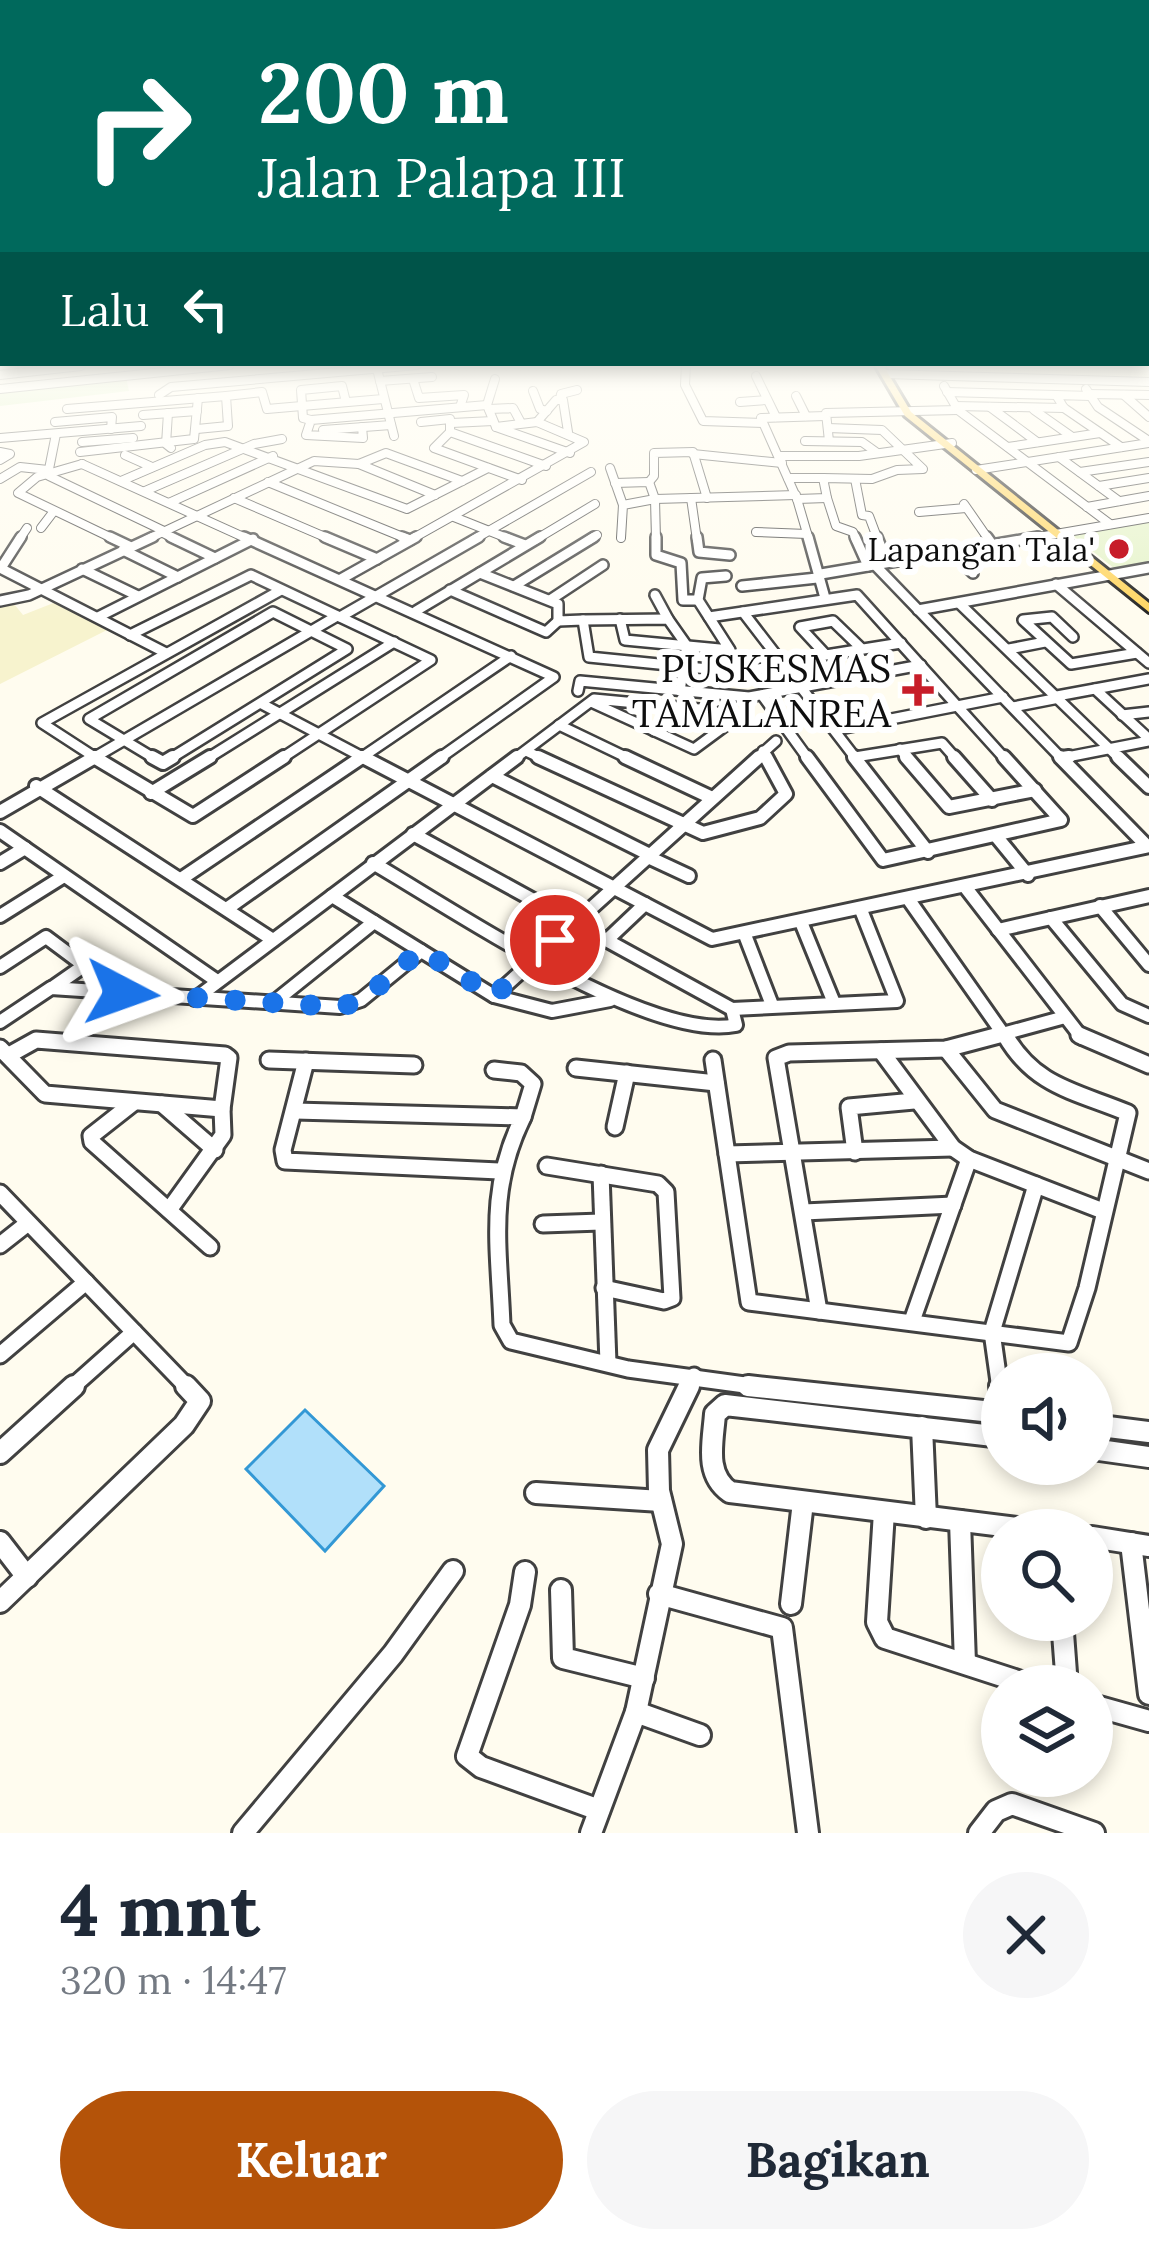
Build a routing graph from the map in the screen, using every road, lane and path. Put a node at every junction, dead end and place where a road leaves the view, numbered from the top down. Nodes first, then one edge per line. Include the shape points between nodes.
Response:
1 (53, 451) edge
2 (94, 451) edge
3 (178, 451) edge
4 (193, 451) edge
5 (237, 451) edge
6 (256, 451) edge
7 (354, 451) edge
8 (442, 451) edge
9 (510, 451) edge
10 (565, 451) edge
11 (573, 451) edge
12 (776, 451) edge
13 (889, 451) edge
14 (905, 451) edge
15 (957, 451) edge
16 (1013, 451) edge
17 (1099, 451) edge
18 (876, 452) joint
19 (82, 453) junction
20 (570, 453) junction
21 (183, 454) junction
22 (693, 454) junction
23 (125, 455) dead end
24 (452, 455) junction
25 (273, 456) junction
26 (1059, 457) junction
27 (781, 460) junction
28 (1027, 462) junction
29 (358, 464) junction
30 (1147, 464) edge
31 (546, 466) junction
32 (152, 467) junction
33 (299, 467) junction
34 (426, 468) junction
35 (488, 468) junction
36 (610, 468) dead end
37 (980, 469) junction
38 (908, 471) junction
39 (48, 472) junction
40 (591, 472) dead end
41 (1080, 472) junction
42 (0, 478) edge
43 (788, 478) junction
44 (823, 478) junction
45 (1149, 478) edge
46 (855, 479) junction
47 (522, 480) junction
48 (121, 481) junction
49 (462, 481) junction
50 (268, 482) junction
51 (615, 482) junction
52 (649, 482) junction
53 (909, 483) dead end
54 (1099, 486) junction
55 (146, 491) junction
56 (435, 495) junction
57 (1149, 496) edge
58 (234, 497) junction
59 (796, 497) junction
60 (691, 498) junction
61 (706, 498) junction
62 (827, 498) junction
63 (655, 500) junction
64 (1119, 501) junction
65 (171, 502) junction
66 (595, 504) dead end
67 (623, 505) junction
68 (1087, 507) junction
69 (54, 511) junction
70 (920, 512) dead end
71 (198, 514) junction
72 (454, 517) junction
73 (1149, 518) edge
74 (1110, 524) junction
75 (27, 528) dead end
76 (40, 528) dead end
77 (162, 531) junction
78 (487, 531) junction
79 (756, 532) dead end
80 (1059, 532) junction
81 (807, 534) junction
82 (597, 535) dead end
83 (621, 538) dead end
84 (253, 539) junction
85 (410, 540) junction
86 (992, 544) junction
87 (525, 545) junction
88 (126, 548) junction
89 (952, 552) junction
90 (730, 555) dead end
91 (215, 558) junction
92 (377, 559) junction
93 (887, 562) junction
94 (603, 565) dead end
95 (871, 565) junction
96 (1, 568) edge
97 (82, 568) junction
98 (1149, 568) edge
99 (480, 573) junction
100 (973, 573) dead end
101 (1111, 574) junction
102 (726, 576) dead end
103 (819, 576) junction
104 (178, 577) junction
105 (341, 579) junction
106 (1056, 584) junction
107 (514, 586) junction
108 (742, 586) dead end
109 (43, 589) junction
110 (281, 590) junction
111 (450, 590) junction
112 (378, 595) junction
113 (138, 596) junction
114 (825, 598) junction
115 (550, 600) junction
116 (683, 600) junction
117 (1149, 600) edge
118 (0, 601) edge
119 (698, 601) junction
120 (959, 603) junction
121 (1149, 609) edge
122 (918, 610) junction
123 (416, 611) junction
124 (743, 612) junction
125 (338, 616) junction
126 (98, 617) junction
127 (709, 617) junction
128 (620, 619) junction
129 (668, 619) junction
130 (584, 620) junction
131 (558, 622) junction
132 (316, 627) junction
133 (130, 635) junction
134 (1073, 637) dead end
135 (394, 642) junction
136 (1045, 642) junction
137 (901, 643) junction
138 (687, 646) junction
139 (862, 649) junction
140 (1009, 649) junction
141 (1137, 652) junction
142 (166, 653) junction
143 (511, 656) junction
144 (1149, 663) edge
145 (784, 664) junction
146 (921, 665) junction
147 (684, 667) junction
148 (1149, 679) edge
149 (802, 688) junction
150 (1095, 689) junction
151 (578, 691) dead end
152 (680, 691) junction
153 (762, 695) junction
154 (1058, 698) junction
155 (590, 702) junction
156 (1008, 702) junction
157 (262, 704) junction
158 (960, 706) junction
159 (682, 708) junction
160 (280, 712) junction
161 (1149, 712) edge
162 (1122, 715) junction
163 (559, 725) junction
164 (836, 730) junction
165 (654, 731) junction
166 (321, 735) junction
167 (120, 740) junction
168 (776, 740) dead end
169 (1149, 741) edge
170 (900, 748) junction
171 (1112, 750) junction
172 (526, 751) junction
173 (764, 752) junction
174 (92, 756) junction
175 (363, 757) junction
176 (855, 758) junction
177 (1062, 758) junction
178 (492, 776) junction
179 (409, 778) junction
180 (38, 787) junction
181 (1149, 787) edge
182 (1036, 790) junction
183 (151, 793) junction
184 (710, 796) junction
185 (992, 800) junction
186 (454, 803) junction
187 (0, 809) edge
188 (681, 825) junction
189 (0, 831) edge
190 (413, 834) junction
191 (996, 836) junction
192 (1147, 845) edge
193 (25, 848) junction
194 (928, 852) junction
195 (647, 855) junction
196 (0, 863) edge
197 (373, 863) junction
198 (1028, 874) junction
199 (64, 876) junction
200 (689, 876) dead end
201 (182, 879) junction
202 (612, 888) junction
203 (966, 888) junction
204 (332, 896) junction
205 (1149, 896) edge
206 (909, 900) junction
207 (645, 904) junction
208 (1100, 906) junction
209 (228, 908) junction
210 (861, 910) junction
211 (0, 916) edge
212 (1051, 918) junction
213 (374, 922) junction
214 (801, 922) junction
215 (573, 923) junction
216 (998, 930) junction
217 (745, 935) junction
218 (273, 940) junction
219 (607, 940) junction
220 (421, 950) junction
221 (536, 958) junction
222 (85, 965) junction
223 (1149, 965) edge
224 (0, 967) edge
225 (217, 981) junction
226 (51, 988) junction
227 (122, 993) junction
228 (494, 996) junction
229 (195, 999) junction
230 (610, 1000) junction
231 (834, 1003) junction
232 (272, 1004) junction
233 (772, 1005) junction
234 (732, 1009) junction
235 (1149, 1016) edge
236 (1064, 1017) junction
237 (0, 1022) edge
238 (1003, 1033) junction
239 (946, 1049) junction
240 (4, 1051) edge
241 (881, 1052) junction
242 (269, 1060) dead end
243 (712, 1060) dead end
244 (306, 1061) junction
245 (414, 1065) dead end
246 (1149, 1065) edge
247 (576, 1068) dead end
248 (494, 1070) dead end
249 (628, 1073) junction
250 (716, 1083) junction
251 (914, 1101) junction
252 (134, 1102) junction
253 (161, 1104) junction
254 (222, 1108) junction
255 (296, 1111) junction
256 (523, 1117) junction
257 (615, 1127) dead end
258 (949, 1144) junction
259 (214, 1150) junction
260 (790, 1152) junction
261 (855, 1152) junction
262 (727, 1154) junction
263 (969, 1159) junction
264 (1118, 1159) junction
265 (548, 1166) dead end
266 (499, 1171) junction
267 (1149, 1171) edge
268 (601, 1174) junction
269 (1036, 1185) junction
270 (0, 1193) edge
271 (953, 1205) junction
272 (169, 1210) junction
273 (1103, 1211) junction
274 (803, 1212) junction
275 (28, 1222) junction
276 (601, 1222) junction
277 (543, 1224) dead end
278 (0, 1245) edge
279 (210, 1247) dead end
280 (86, 1282) junction
281 (604, 1288) junction
282 (819, 1311) junction
283 (912, 1321) junction
284 (134, 1332) junction
285 (992, 1332) junction
286 (995, 1353) edge
287 (0, 1354) edge
288 (608, 1363) junction
289 (694, 1376) junction
290 (981, 1410) edge
291 (922, 1426) junction
292 (1113, 1428) edge
293 (1149, 1432) edge
294 (981, 1434) edge
295 (1113, 1452) edge
296 (0, 1453) edge
297 (1149, 1457) edge
298 (536, 1493) dead end
299 (661, 1501) junction
300 (803, 1502) junction
301 (884, 1512) junction
302 (926, 1518) junction
303 (960, 1521) junction
304 (981, 1524) edge
305 (0, 1542) edge
306 (1140, 1544) edge
307 (453, 1571) dead end
308 (526, 1572) dead end
309 (27, 1576) junction
310 (561, 1590) dead end
311 (659, 1594) junction
312 (0, 1602) edge
313 (791, 1604) dead end
314 (965, 1663) junction
315 (981, 1668) edge
316 (644, 1678) junction
317 (1149, 1694) edge
318 (1113, 1711) edge
319 (636, 1712) junction
320 (1149, 1721) edge
321 (700, 1735) dead end
322 (599, 1810) junction
323 (243, 1833) edge
324 (591, 1833) edge
325 (808, 1833) edge
326 (979, 1833) edge
327 (1094, 1833) edge

1 - 39 street
2 - 19 street
3 - 21 street
4 - 21 street
5 - 55 street
6 - 25 street
7 - 29 street
8 - 24 street
9 - 31 street
10 - 20 street
11 - 20 street
12 - 27 street
13 - 18 street
14 - 38 street via 923,467
15 - 37 main road
16 - 28 street
17 - 26 street
18 - 27 street
19 - 39 street
19 - 48 street
20 - 31 street
21 - 32 street
22 - 27 street
22 - 52 street via 654,453
22 - 61 street
23 - 32 street
24 - 34 street
24 - 35 street
25 - 33 street
25 - 65 street
26 - 28 street
26 - 41 street
27 - 43 street
28 - 37 street
28 - 68 street
29 - 33 street via 312,456
29 - 34 street via 389,454
29 - 56 street
30 - 41 street
31 - 47 street
32 - 48 street
33 - 50 street
33 - 56 street via 404,508
34 - 49 street
35 - 47 street
35 - 49 street
36 - 51 street
37 - 80 main road
38 - 46 street
38 - 53 street
39 - 42 street via 20,467
39 - 69 street via 18,493
39 - 77 street
40 - 78 street
41 - 54 street
43 - 44 street
43 - 59 street
44 - 46 street
44 - 62 street
45 - 54 street
46 - 93 street via 862,514
47 - 72 street
48 - 55 street
49 - 56 street
50 - 58 street
50 - 85 street
51 - 52 street
51 - 67 street
52 - 63 street
54 - 64 street
55 - 65 street
57 - 64 street
58 - 71 street
58 - 92 street
59 - 61 street
59 - 62 street
59 - 81 street
60 - 61 street
60 - 63 street
60 - 90 street via 699,552
62 - 95 street via 838,529 854,532
63 - 67 street
63 - 116 street via 656,555 681,563
64 - 68 street
65 - 71 street
66 - 87 street
67 - 83 street
68 - 74 street
69 - 76 street
69 - 88 street
70 - 86 street via 965,506
71 - 77 street
71 - 84 street
72 - 78 street
72 - 85 street
73 - 74 street
74 - 80 street
75 - 96 street
77 - 88 street
77 - 91 street
78 - 87 street
78 - 112 street
79 - 81 street
80 - 86 street
80 - 101 main road
81 - 103 street
82 - 107 street
84 - 91 street
84 - 105 street
85 - 92 street
86 - 89 street
87 - 99 street
88 - 97 street
88 - 104 street
89 - 93 street
89 - 100 street
91 - 104 street
92 - 105 street
93 - 95 street
94 - 115 street
95 - 103 street
95 - 122 street
96 - 109 street
97 - 109 street
97 - 113 street
98 - 101 street
99 - 107 street
99 - 111 street
101 - 106 street
101 - 117 main road
101 - 121 main road
102 - 119 street via 702,578
103 - 108 street
103 - 114 street
104 - 113 street
105 - 112 street
106 - 120 street
106 - 141 street
107 - 115 street
109 - 118 street
109 - 126 street
110 - 125 street
110 - 133 street via 248,574
110 - 142 street
111 - 123 street
111 - 131 street via 550,632
112 - 123 street
112 - 125 street
113 - 126 street
114 - 124 street
114 - 137 street via 862,599
115 - 131 street via 560,608
116 - 119 street
116 - 129 street via 657,599
119 - 127 street
120 - 122 street
120 - 140 street
122 - 156 street
123 - 143 street
124 - 127 street
124 - 145 street
125 - 132 street
125 - 135 street
126 - 133 street
127 - 138 street via 730,649
128 - 129 street
128 - 130 street
128 - 138 street via 625,640
129 - 138 street
130 - 131 street
130 - 147 street via 588,657
132 - 157 street via 345,651
132 - 167 street
132 - 167 street via 273,612 91,715
133 - 142 street
134 - 136 street via 1052,617 1023,620
135 - 160 street
135 - 166 street via 431,660
136 - 140 street
136 - 141 street via 1070,664
137 - 139 street
137 - 146 street
138 - 147 street
139 - 139 street via 836,622 800,628 820,652
140 - 154 street
141 - 144 street
142 - 174 street via 43,721
143 - 175 street
143 - 179 street via 554,676
145 - 147 street via 738,672
145 - 149 street
146 - 149 street
146 - 158 street
147 - 152 street
148 - 150 street
149 - 153 street
149 - 164 street
150 - 154 street
150 - 162 street
151 - 152 street via 580,681
152 - 153 street
153 - 194 street via 881,859
154 - 156 street
154 - 171 street
155 - 159 street
155 - 163 street
155 - 165 street
156 - 158 street
156 - 177 street
157 - 160 street
157 - 167 street via 163,763
158 - 164 street
158 - 182 street
159 - 165 street
159 - 165 street via 736,718 697,748
160 - 166 street
160 - 183 street
161 - 162 street
162 - 169 street
163 - 172 street
163 - 184 street
164 - 176 street
166 - 175 street
166 - 183 street via 194,816
167 - 174 street
168 - 173 street
169 - 171 street
170 - 176 street
170 - 185 street via 941,743
170 - 185 street via 949,807
171 - 177 street
171 - 181 street
172 - 178 street
172 - 188 street
173 - 184 street
173 - 188 street via 786,792 758,819 704,833
174 - 180 street
174 - 183 street
175 - 179 street
175 - 201 street
176 - 194 street
177 - 192 street
178 - 186 street
178 - 195 street
179 - 186 street
179 - 209 street
180 - 187 street
180 - 201 street
182 - 185 street
182 - 191 street via 1061,820
184 - 188 street
186 - 190 street
186 - 202 street
188 - 195 street
189 - 193 street
190 - 197 street
190 - 215 street
191 - 194 street
191 - 198 street
192 - 198 street
193 - 196 street
193 - 199 street
195 - 200 street
195 - 202 street
197 - 204 street
197 - 221 street
198 - 203 street
199 - 211 street
199 - 225 street
201 - 209 street
202 - 207 street
202 - 215 street
203 - 206 street
203 - 216 street
204 - 213 street
204 - 218 street
205 - 208 street
206 - 210 street
206 - 238 street
207 - 217 street via 709,939
207 - 219 street
208 - 212 street
208 - 223 street
209 - 218 street
210 - 214 street
210 - 231 street via 898,997
212 - 216 street
212 - 235 street via 1122,1004
213 - 220 street
213 - 232 street
214 - 217 street
214 - 231 street
215 - 219 street
215 - 221 street
216 - 236 street
217 - 233 street
218 - 225 street
219 - 234 street
220 - 228 street
220 - 232 street via 351,1005
221 - 228 street
221 - 230 street
222 - 224 street via 46,937
222 - 226 street
222 - 227 street
225 - 229 street
226 - 227 street
226 - 237 street
227 - 229 street
228 - 230 street via 519,1008 584,1010
229 - 232 street
230 - 234 street via 721,1029 736,1025
231 - 233 street
233 - 234 street
236 - 238 street
236 - 246 street via 1088,1043
238 - 239 street
238 - 264 street via 1031,1073 1127,1113
239 - 241 street
239 - 264 street via 995,1109
240 - 252 street via 45,1094
240 - 254 street via 37,1040 225,1055
241 - 251 street
241 - 260 street via 776,1058
242 - 244 street
243 - 250 street
244 - 245 street
244 - 255 street
247 - 249 street
248 - 256 street via 521,1073 533,1084
249 - 250 street
249 - 257 street
250 - 262 street
251 - 258 street
251 - 261 street via 849,1107
252 - 253 street
252 - 272 street via 92,1142
253 - 254 street
253 - 259 street
254 - 259 street via 223,1135
255 - 256 street
255 - 266 street via 285,1161
256 - 266 street
258 - 261 street
258 - 263 street
259 - 272 street
260 - 261 street
260 - 262 street
260 - 274 street
262 - 282 street via 747,1298
263 - 269 street
263 - 271 street
264 - 267 street
264 - 273 street
265 - 268 street
266 - 288 street via 505,1333 520,1344
268 - 276 street
268 - 281 street via 665,1190 673,1295 668,1301
269 - 273 street
269 - 285 street
270 - 275 street
271 - 274 street
271 - 283 street
272 - 279 street
273 - 285 street via 1067,1344
274 - 282 street
275 - 278 street
275 - 280 street
276 - 277 street
276 - 281 street
280 - 284 street
280 - 287 street
281 - 288 street
282 - 283 street
283 - 285 street
284 - 296 street
284 - 309 street via 197,1392 200,1406
285 - 286 street
288 - 289 street
289 - 290 street
289 - 299 street via 658,1450
291 - 294 street
291 - 300 street via 718,1408 718,1485
291 - 302 street
292 - 293 street
295 - 297 street
298 - 299 street
299 - 311 street via 672,1544
300 - 301 street
300 - 313 street
301 - 302 street
301 - 314 street via 880,1631
302 - 303 street
303 - 304 street
303 - 314 street
305 - 309 street
306 - 317 street
307 - 323 street
308 - 322 street via 468,1758
309 - 312 street
310 - 316 street via 563,1658
311 - 316 street
311 - 325 street via 782,1628
314 - 315 street
316 - 319 street
318 - 320 street
319 - 321 street
319 - 322 street
322 - 324 street
326 - 327 street via 995,1810 1012,1804

